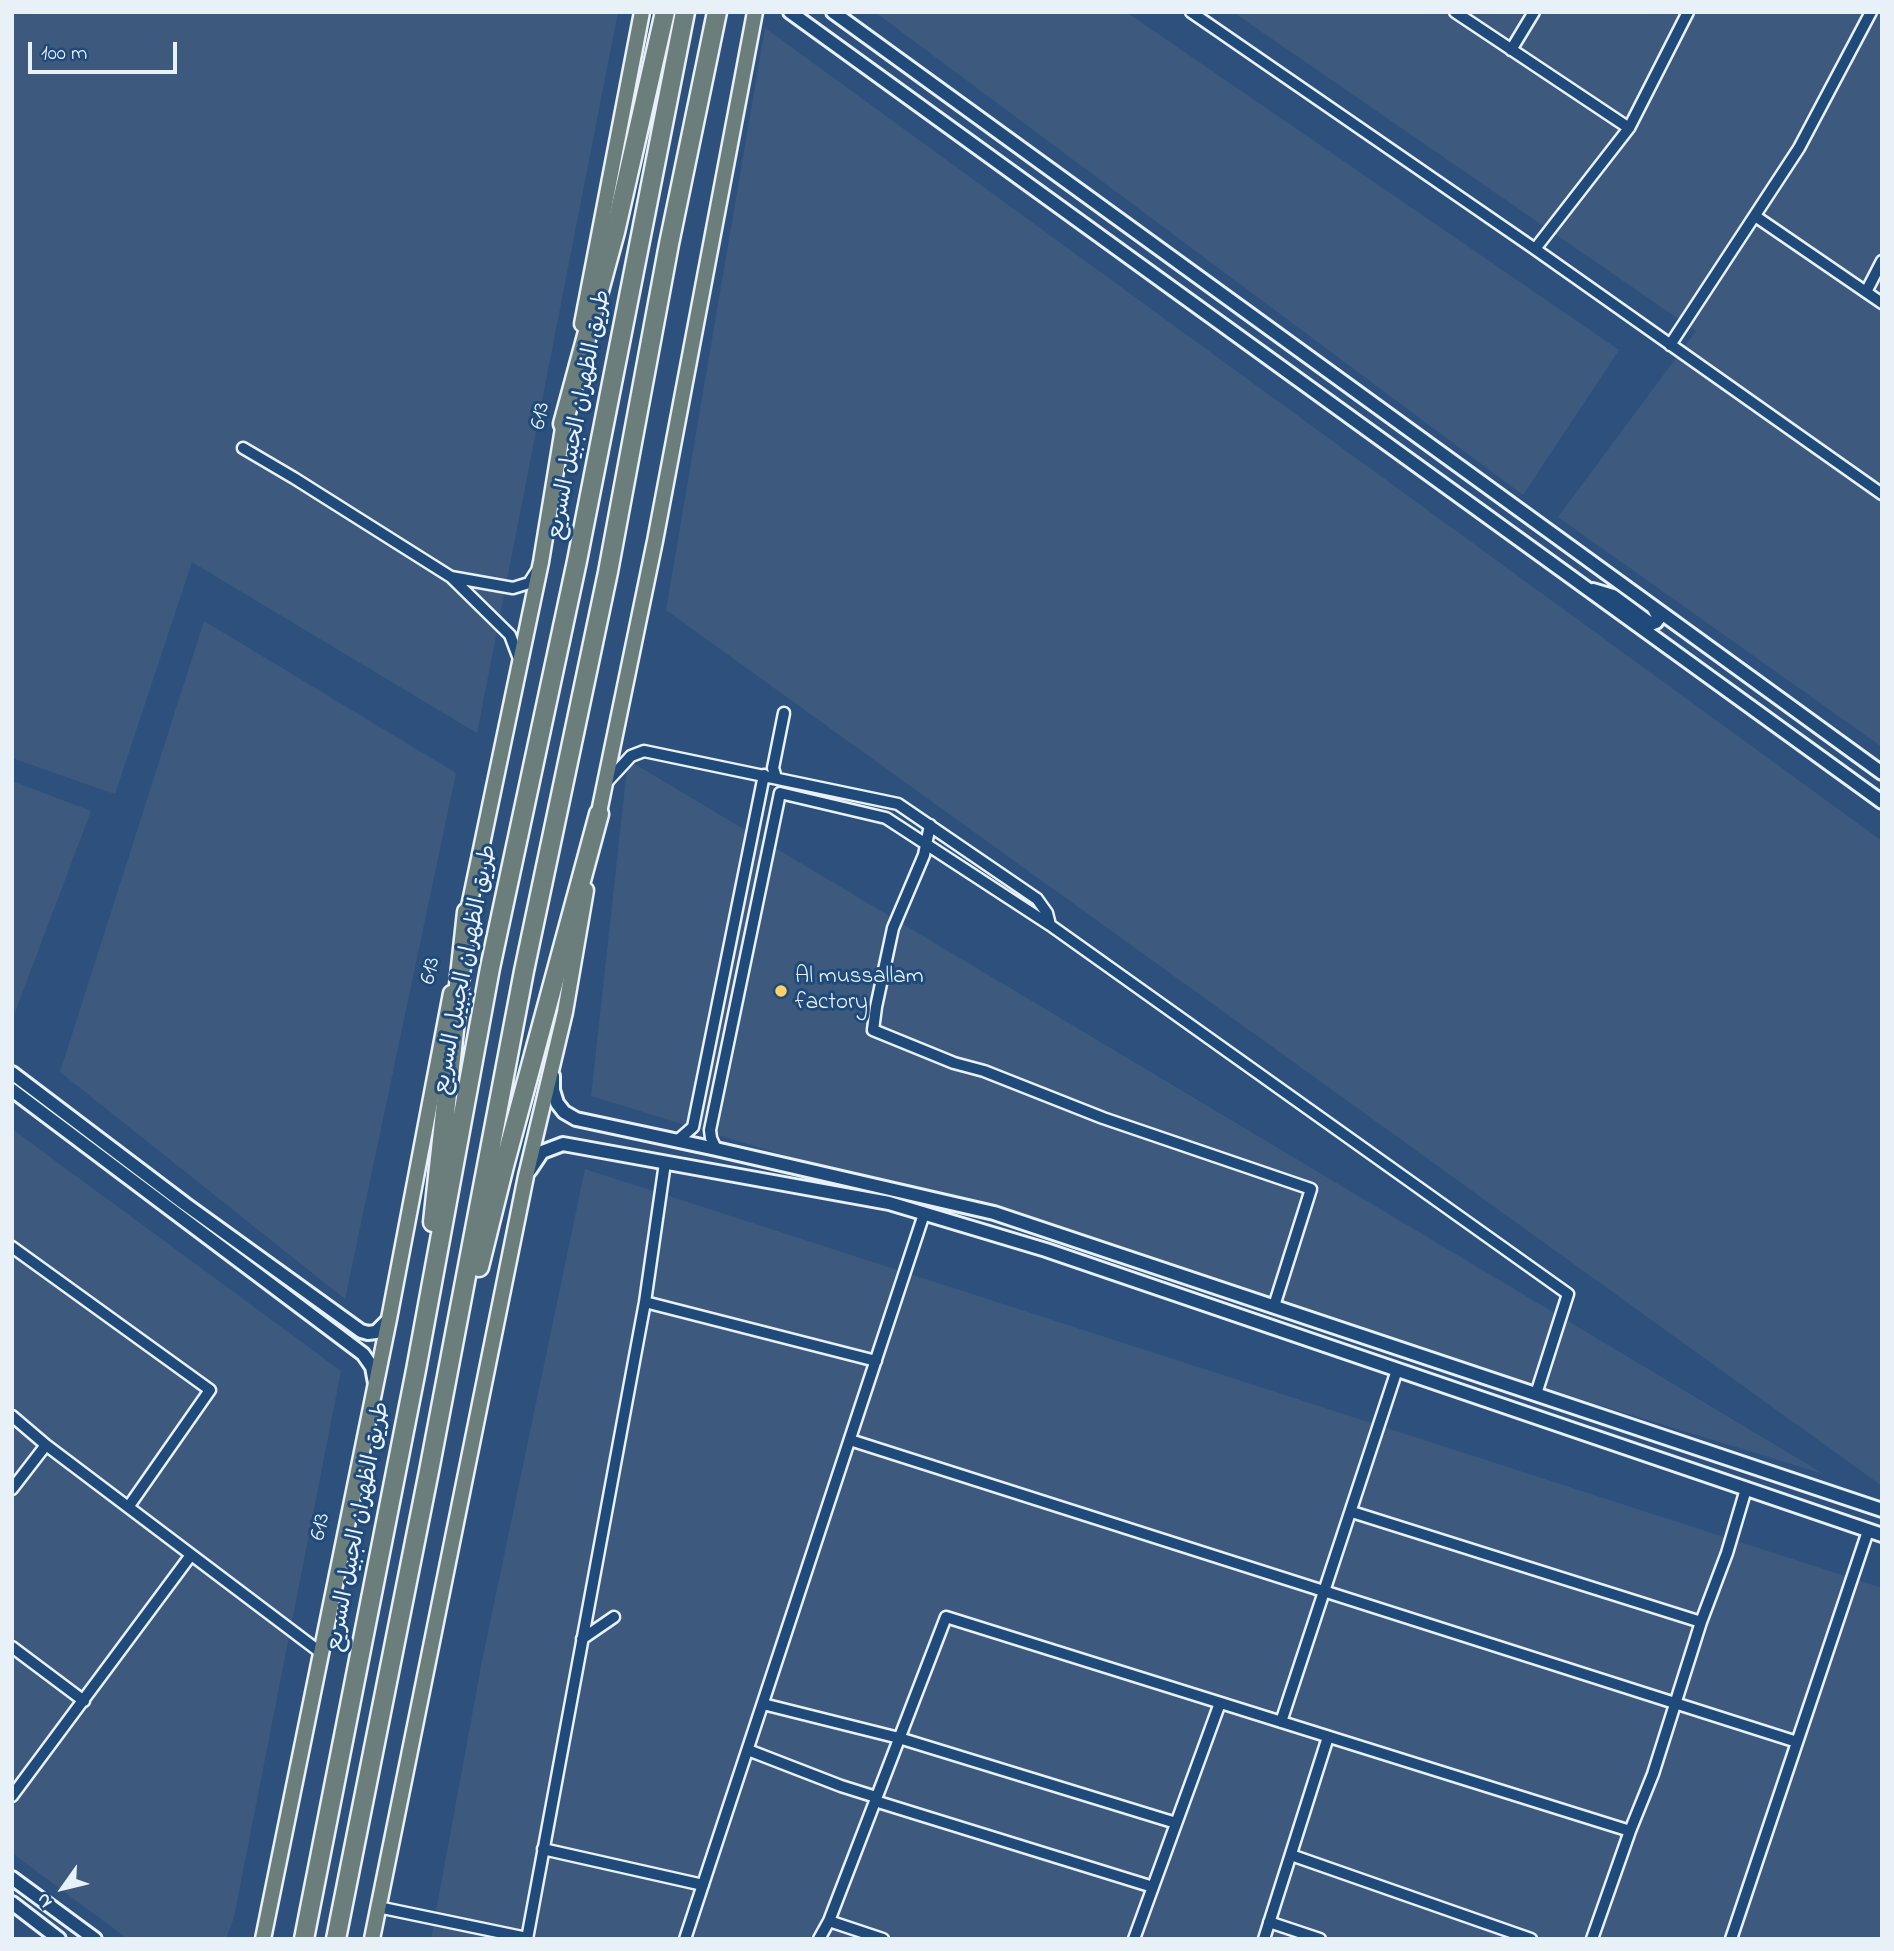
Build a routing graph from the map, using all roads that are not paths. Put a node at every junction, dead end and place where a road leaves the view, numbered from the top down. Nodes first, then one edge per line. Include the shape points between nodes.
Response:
1 (642, 12) edge
2 (665, 12) edge
3 (685, 12) edge
4 (717, 12) edge
5 (755, 12) edge
6 (764, 12) edge
7 (832, 12) edge
8 (1191, 12) edge
9 (1455, 12) edge
10 (1534, 12) edge
11 (1688, 12) edge
12 (1871, 12) edge
13 (794, 14) edge
14 (751, 31) junction
15 (1511, 50) junction
16 (1629, 128) junction
17 (1755, 216) junction
18 (1535, 249) junction
19 (1882, 261) edge
20 (1866, 292) junction
21 (1882, 303) edge
22 (1670, 345) junction
23 (563, 424) junction
24 (243, 448) dead end
25 (1407, 459) junction
26 (1480, 482) junction
27 (1882, 494) edge
28 (541, 562) junction
29 (451, 577) junction
30 (1583, 587) junction
31 (1652, 606) junction
32 (520, 667) junction
33 (784, 713) dead end
34 (1882, 773) edge
35 (764, 775) junction
36 (779, 778) junction
37 (607, 782) junction
38 (780, 793) junction
39 (1882, 802) edge
40 (598, 814) junction
41 (930, 825) junction
42 (927, 845) junction
43 (467, 912) junction
44 (1050, 925) junction
45 (714, 1021) junction
46 (727, 1047) junction
47 (554, 1061) junction
48 (12, 1073) edge
49 (12, 1090) edge
50 (677, 1141) junction
51 (716, 1149) junction
52 (666, 1163) junction
53 (526, 1176) junction
54 (924, 1214) junction
55 (12, 1247) edge
56 (645, 1302) junction
57 (1274, 1306) junction
58 (389, 1319) junction
59 (876, 1361) junction
60 (416, 1370) junction
61 (1397, 1370) junction
62 (375, 1383) junction
63 (1536, 1394) junction
64 (12, 1416) edge
65 (850, 1440) junction
66 (46, 1445) junction
67 (429, 1471) junction
68 (12, 1489) edge
69 (1746, 1489) junction
70 (129, 1506) junction
71 (1882, 1510) edge
72 (1352, 1512) junction
73 (1868, 1531) junction
74 (1882, 1535) edge
75 (191, 1555) junction
76 (1324, 1590) junction
77 (614, 1617) dead end
78 (1701, 1622) junction
79 (582, 1639) junction
80 (12, 1647) edge
81 (320, 1652) junction
82 (84, 1701) junction
83 (1220, 1703) junction
84 (1675, 1703) junction
85 (763, 1704) junction
86 (1281, 1722) junction
87 (1328, 1737) junction
88 (899, 1738) junction
89 (1797, 1742) junction
90 (748, 1750) junction
91 (12, 1796) edge
92 (875, 1799) junction
93 (329, 1813) junction
94 (1176, 1823) junction
95 (1630, 1831) junction
96 (543, 1849) junction
97 (1291, 1854) junction
98 (12, 1878) edge
99 (703, 1885) junction
100 (1153, 1887) junction
101 (12, 1903) edge
102 (378, 1907) junction
103 (829, 1921) junction
104 (1269, 1922) junction
105 (527, 1938) edge
106 (59, 1939) edge
107 (94, 1939) edge
108 (263, 1939) edge
109 (294, 1939) edge
110 (304, 1939) edge
111 (337, 1939) edge
112 (372, 1939) edge
113 (685, 1939) edge
114 (819, 1939) edge
115 (883, 1939) edge
116 (1134, 1939) edge
117 (1264, 1939) edge
118 (1320, 1939) edge
119 (1531, 1939) edge
120 (1592, 1939) edge
121 (1731, 1939) edge

1 - 23 main road, 613
2 - 23 highway via 615,232
3 - 60 highway, طريق الظهران الجبيل السريع via 577,561 490,968
4 - 67 highway via 608,572 524,971
5 - 14 main road
6 - 14 street
7 - 26 street
8 - 18 street
9 - 15 street
10 - 15 street
11 - 16 street
12 - 17 street via 1799,148
13 - 25 street
14 - 37 main road
15 - 16 street
16 - 18 street
17 - 20 street
17 - 22 street
18 - 22 street
19 - 20 street
20 - 21 street
22 - 27 street
23 - 28 main road, 613
24 - 29 street
25 - 26 street via 1403,449 1412,442
25 - 30 street
26 - 31 street
28 - 29 street via 529,583 513,588
28 - 32 main road, 613
29 - 32 street via 510,635
30 - 31 street via 1613,596 1651,624 1659,618
30 - 39 street
31 - 34 street
32 - 43 main road, 613
33 - 36 street via 774,768
35 - 36 street
35 - 37 street via 644,751 631,757
35 - 45 street
36 - 38 street
36 - 41 street via 898,804
37 - 40 main road
38 - 42 street via 886,818
38 - 46 street
40 - 47 main road
40 - 67 highway
41 - 42 street
41 - 44 street via 1037,900
42 - 44 street
42 - 57 street via 893,928 873,1030 1103,1118 1311,1189
43 - 58 main road, 613
43 - 60 highway
44 - 63 street via 1568,1294
45 - 46 street
45 - 50 street via 693,1128
46 - 51 street via 710,1130
47 - 50 street via 553,1090 564,1112 576,1119
47 - 53 main road
48 - 58 street via 361,1331 376,1332
49 - 62 street via 363,1354
50 - 51 street
51 - 57 street via 994,1213
52 - 53 street via 563,1144 542,1152
52 - 54 street via 889,1203
52 - 56 street
53 - 102 main road
54 - 59 street
54 - 61 street via 1046,1250
55 - 70 street via 209,1390
56 - 59 street
56 - 79 street
57 - 63 street
58 - 62 main road, 613
59 - 65 street
60 - 93 highway, طريق الظهران الجبيل السريع
61 - 69 street
61 - 72 street
62 - 81 main road, 613
63 - 71 street
64 - 66 street
65 - 76 street
65 - 85 street
66 - 68 street
66 - 70 street
67 - 111 highway
69 - 73 street
69 - 78 street
70 - 75 street
72 - 76 street
72 - 78 street
73 - 74 street
73 - 89 street
75 - 81 street
75 - 82 street
76 - 84 street
76 - 86 street
77 - 79 street
78 - 84 street
79 - 96 street
80 - 82 street
81 - 108 main road, 613
82 - 91 street
83 - 86 street
83 - 88 street via 946,1617
83 - 94 street
84 - 89 street
84 - 95 street
85 - 88 street
85 - 90 street
86 - 87 street
87 - 95 street
87 - 97 street
88 - 92 street
88 - 94 street
89 - 121 street
90 - 92 street
90 - 99 street
92 - 100 street
92 - 103 street
93 - 109 highway
93 - 110 highway, طريق الظهران الجبيل السريع
94 - 100 street
95 - 120 street
96 - 99 street
96 - 105 street
97 - 104 street
97 - 119 street
98 - 107 street
99 - 113 street
100 - 116 street
101 - 106 street
102 - 105 street
102 - 112 main road
103 - 114 street
103 - 115 street
104 - 117 street
104 - 118 street

